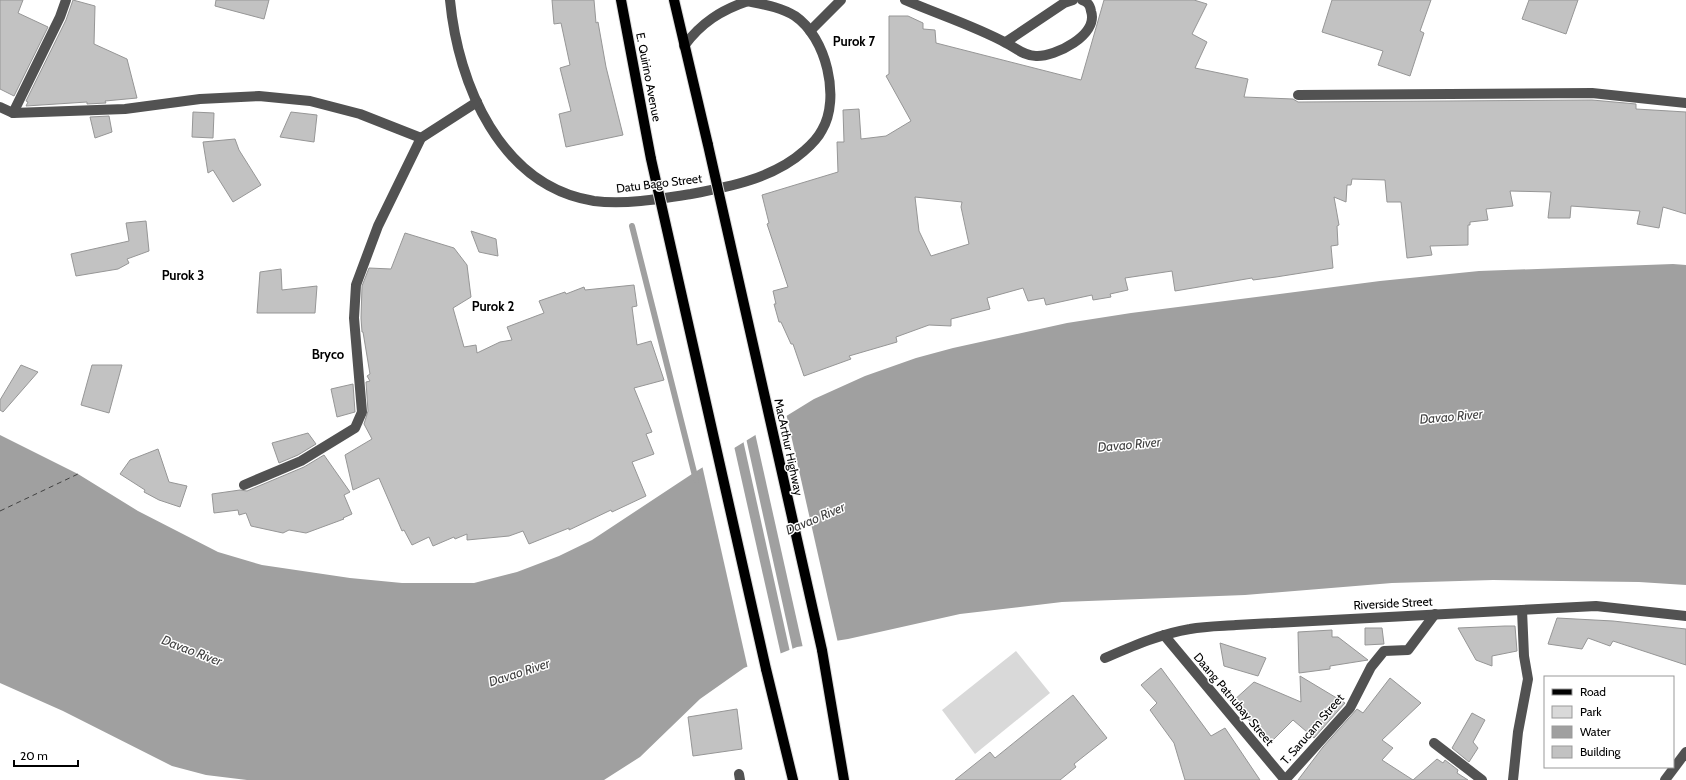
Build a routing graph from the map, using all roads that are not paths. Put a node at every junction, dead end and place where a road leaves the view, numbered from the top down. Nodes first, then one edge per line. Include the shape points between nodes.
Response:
1 (66, 0) edge
2 (450, 0) edge
3 (621, 0) edge
4 (674, 0) edge
5 (841, 0) edge
6 (905, 0) edge
7 (1073, 0) edge
8 (1082, 0) edge
9 (745, 1) edge
10 (810, 31) junction
11 (1006, 42) junction
12 (684, 46) junction
13 (1298, 95) dead end
14 (477, 102) junction
15 (1686, 103) edge
16 (0, 107) edge
17 (13, 113) junction
18 (421, 138) junction
19 (244, 486) dead end
20 (1522, 610) junction
21 (1435, 614) junction
22 (1686, 616) edge
23 (1164, 635) junction
24 (1105, 658) dead end
25 (1434, 743) dead end
26 (1686, 752) edge
27 (793, 780) edge
28 (844, 780) edge
29 (1285, 780) edge
30 (1482, 780) edge
31 (1513, 780) edge
32 (1665, 780) edge

1 - 17 street
2 - 14 street, Datu Bago Street via 463,64
3 - 27 main road, E. Quirino Avenue, bridge via 651,159
4 - 12 main road
5 - 10 street
6 - 11 street
7 - 11 street via 1064,3
8 - 11 street via 1089,4 1092,13 1090,25 1072,45 1051,54 1037,56 1025,55
9 - 10 street, Datu Bago Street via 788,12
9 - 12 street via 712,17
10 - 14 street, Datu Bago Street via 829,76 829,106 822,130 804,152 791,161 759,177 706,191 615,202 593,201 561,191 534,176 513,157 500,143
12 - 28 main road, MacArthur Highway, bridge via 822,650
13 - 15 street via 1592,93
14 - 18 street
16 - 17 street
17 - 18 street via 125,109 200,99 259,96 310,102 360,114
18 - 19 street via 378,226 356,285 354,318 362,412 355,428 301,461
20 - 21 street, Riverside Street
20 - 22 street, Riverside Street via 1596,606
20 - 31 street via 1528,679 1518,732
21 - 23 street, Riverside Street via 1236,625 1190,629
21 - 29 street, T. Sarucam Street via 1408,650 1384,651 1371,667 1350,708
23 - 24 street, Riverside Street
23 - 29 street, Daang Patnubay Street
25 - 30 street
26 - 32 street

